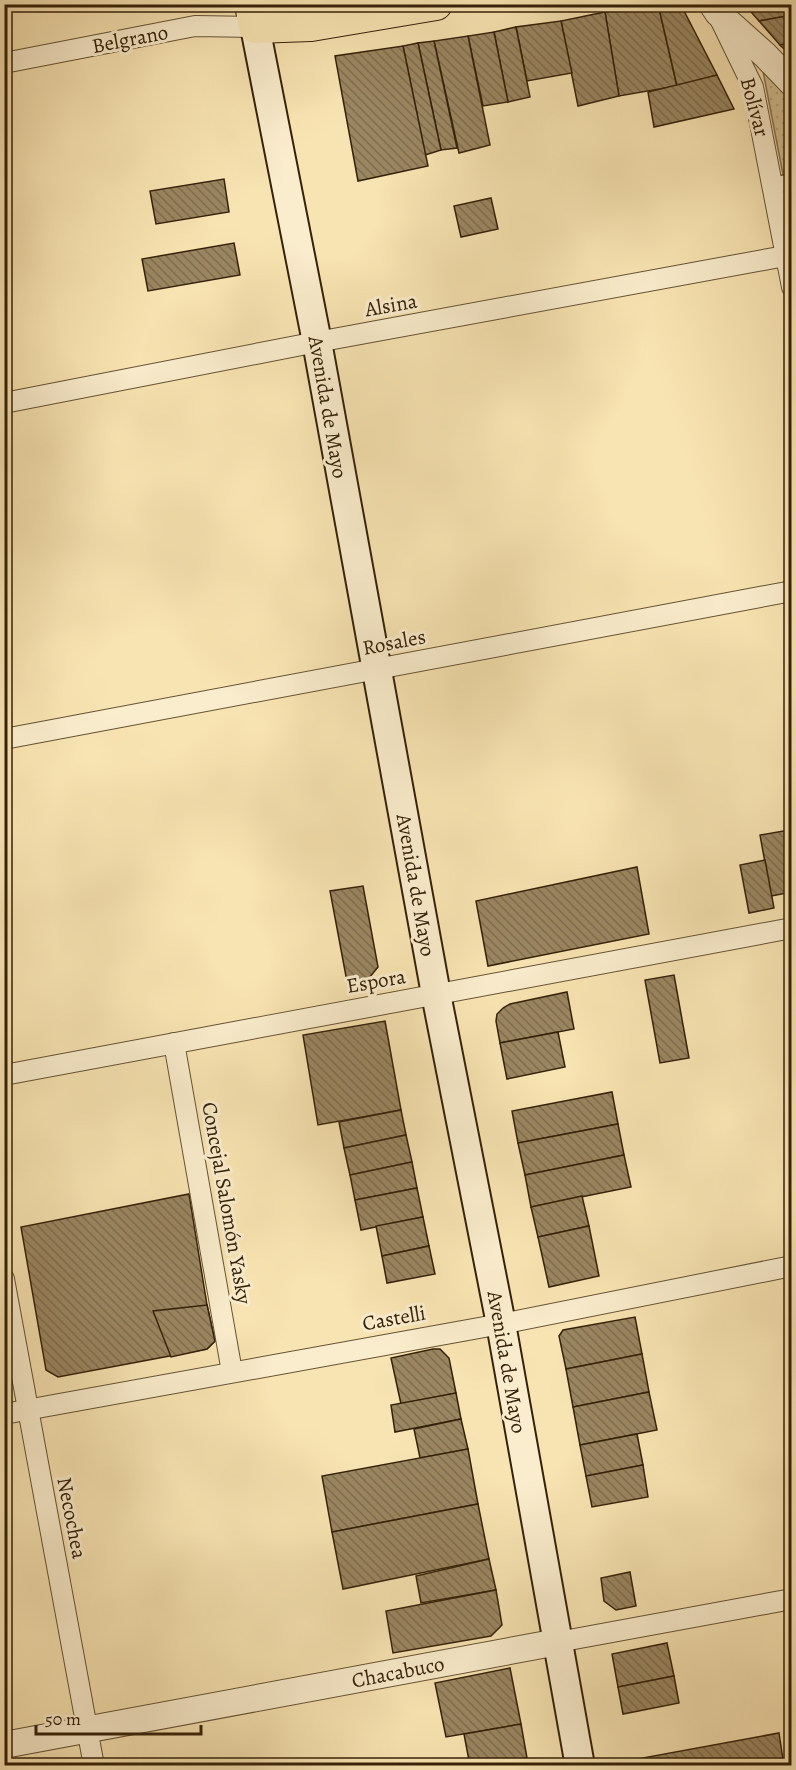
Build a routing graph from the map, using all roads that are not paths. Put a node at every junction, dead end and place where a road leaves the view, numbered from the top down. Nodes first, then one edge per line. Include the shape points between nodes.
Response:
1 (435, 4) edge
2 (715, 9) edge
3 (253, 16) edge
4 (4, 63) edge
5 (792, 83) edge
6 (782, 184) edge
7 (786, 256) junction
8 (792, 287) edge
9 (317, 342) junction
10 (4, 403) edge
11 (792, 591) edge
12 (376, 670) junction
13 (4, 739) edge
14 (792, 928) edge
15 (436, 994) junction
16 (174, 1043) junction
17 (4, 1075) edge
18 (792, 1266) edge
19 (4, 1279) edge
20 (501, 1324) junction
21 (232, 1372) junction
22 (28, 1410) junction
23 (4, 1414) edge
24 (792, 1599) edge
25 (558, 1642) junction
26 (87, 1730) junction
27 (4, 1745) edge
28 (94, 1766) edge
29 (580, 1766) edge

1 - 3 main road, Belgrano via 311,25
2 - 5 street
2 - 6 street, Bolívar via 753,87
3 - 4 street, Belgrano
3 - 9 main road, Avenida de Mayo
6 - 7 street, Bolívar
7 - 8 street, Bolívar
7 - 9 street, Alsina
9 - 10 street, Alsina
9 - 12 main road, Avenida de Mayo
11 - 12 street, Rosales
12 - 13 street, Rosales
12 - 15 main road, Avenida de Mayo
14 - 15 street, Espora
15 - 16 street, Espora
15 - 20 main road, Avenida de Mayo
16 - 17 street, Espora
16 - 21 street, Concejal Salomón Yasky
18 - 20 street, Castelli
19 - 22 street, Necochea
20 - 21 street, Castelli
20 - 25 main road, Avenida de Mayo
21 - 22 street, Castelli
22 - 23 street, Castelli
22 - 26 street, Necochea
24 - 25 street, Chacabuco
25 - 26 street, Chacabuco
25 - 29 main road, Avenida de Mayo
26 - 27 street, Chacabuco
26 - 28 street, Necochea

